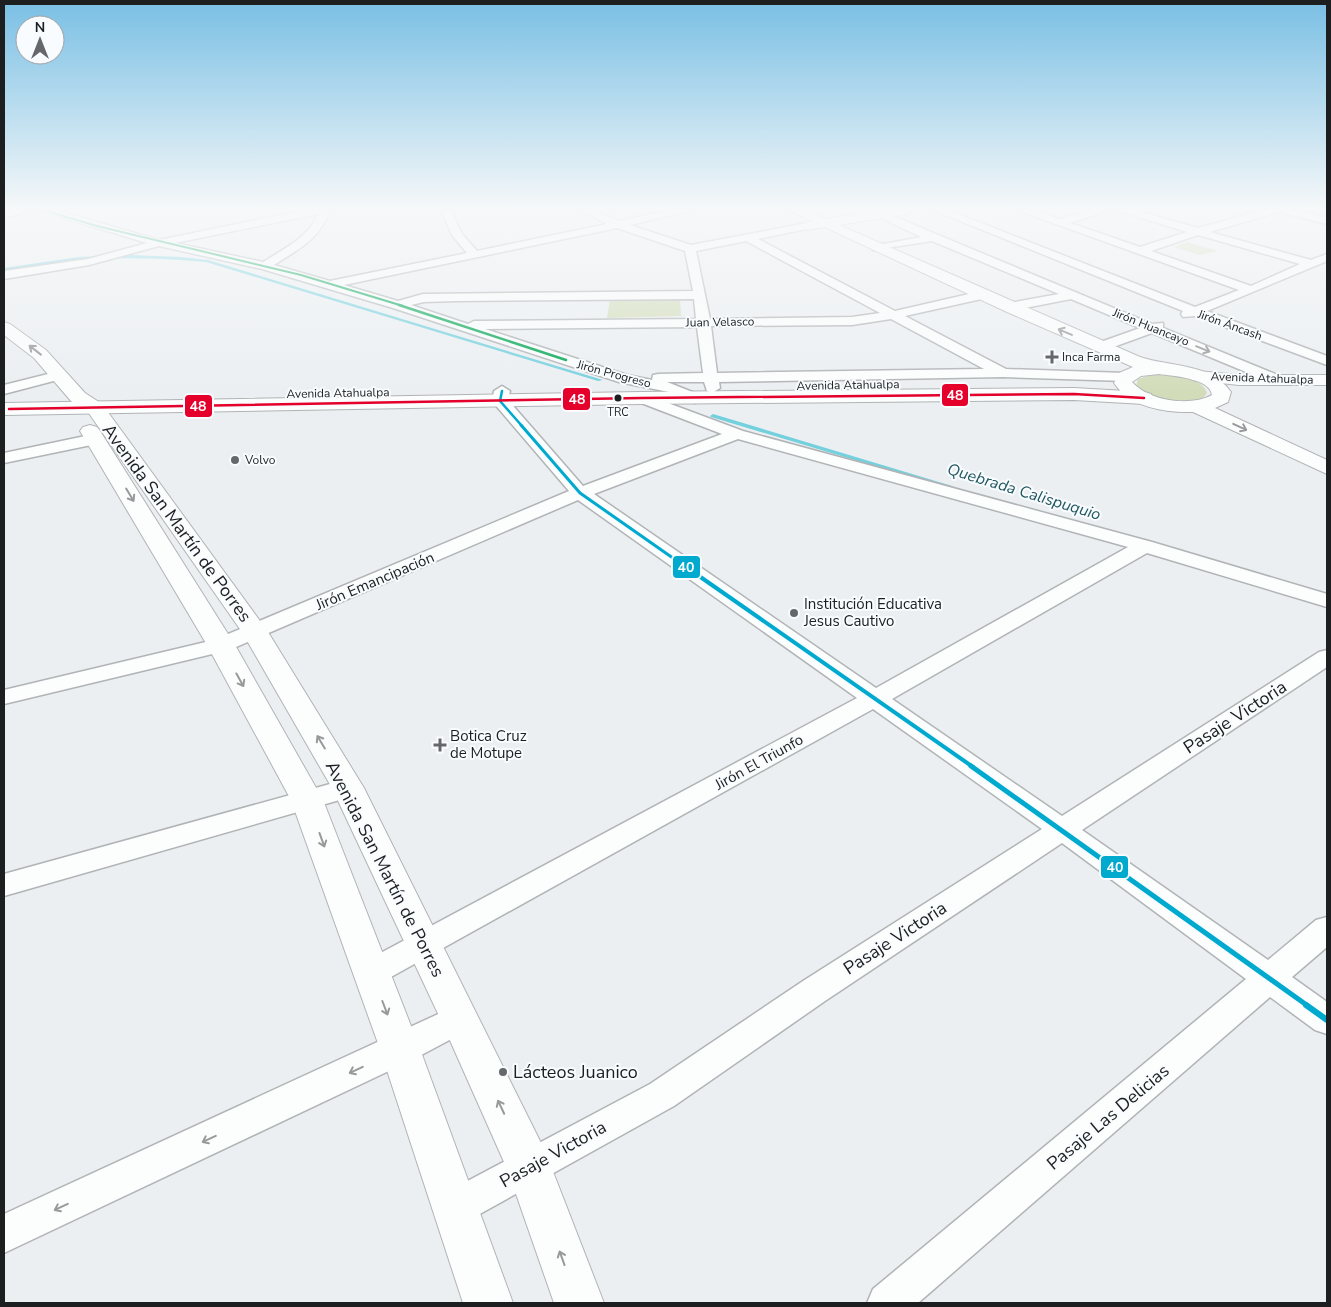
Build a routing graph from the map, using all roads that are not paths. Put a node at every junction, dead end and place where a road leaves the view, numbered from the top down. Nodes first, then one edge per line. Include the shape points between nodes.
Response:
1 (29, 271) edge
2 (294, 271) edge
3 (395, 271) edge
4 (695, 271) edge
5 (810, 271) edge
6 (899, 271) edge
7 (928, 271) edge
8 (1014, 271) edge
9 (1092, 271) edge
10 (1195, 271) edge
11 (1292, 271) edge
12 (4, 275) edge
13 (1125, 284) junction
14 (330, 285) junction
15 (1251, 290) junction
16 (700, 295) junction
17 (982, 295) junction
18 (1073, 295) junction
19 (961, 299) junction
20 (398, 304) junction
21 (1009, 307) junction
22 (1194, 311) junction
23 (892, 315) junction
24 (702, 322) junction
25 (456, 325) junction
26 (4, 327) edge
27 (1153, 328) junction
28 (1100, 347) junction
29 (1327, 361) edge
30 (1159, 369) junction
31 (1003, 373) junction
32 (60, 375) junction
33 (1198, 376) junction
34 (1125, 377) junction
35 (624, 379) junction
36 (1327, 380) edge
37 (1280, 381) junction
38 (711, 383) junction
39 (673, 388) junction
40 (4, 390) edge
41 (1327, 392) edge
42 (501, 396) junction
43 (4, 397) edge
44 (641, 398) junction
45 (695, 398) junction
46 (1219, 400) junction
47 (1152, 401) junction
48 (1196, 406) junction
49 (4, 409) edge
50 (86, 413) junction
51 (737, 434) junction
52 (1327, 451) edge
53 (4, 458) edge
54 (1327, 468) edge
55 (580, 493) junction
56 (1145, 546) junction
57 (1327, 601) edge
58 (255, 632) junction
59 (221, 645) junction
60 (1327, 657) edge
61 (4, 697) edge
62 (876, 698) junction
63 (348, 788) junction
64 (307, 800) junction
65 (1063, 830) junction
66 (4, 885) edge
67 (1327, 929) edge
68 (423, 945) junction
69 (371, 973) junction
70 (1270, 979) junction
71 (460, 1018) junction
72 (1327, 1020) edge
73 (400, 1049) junction
74 (529, 1168) junction
75 (456, 1207) junction
76 (4, 1234) edge
77 (488, 1303) edge
78 (580, 1303) edge
79 (887, 1303) edge

1 - 12 street
2 - 14 street, Jirón Progreso
3 - 14 street
4 - 16 street
5 - 23 street
6 - 19 main road
7 - 17 main road
8 - 18 street, Jirón Huancayo
9 - 13 street, Jirón Áncash
10 - 15 street
11 - 15 street
13 - 18 street
13 - 22 street, Jirón Áncash
14 - 20 street, Jirón Progreso
15 - 22 street
16 - 20 street via 456,296 422,298
16 - 24 street
17 - 19 street, Juan Velasco
17 - 21 main road
18 - 21 street
18 - 27 street, Jirón Huancayo
19 - 23 street, Juan Velasco
19 - 34 main road
20 - 25 street, Jirón Progreso
28 -> 21 main road
22 - 27 street
22 - 29 street, Jirón Áncash
23 - 24 street, Juan Velasco via 852,321
23 - 31 street
24 - 25 street, Juan Velasco
24 - 38 street
25 - 35 street, Jirón Progreso
32 -> 26 main road, Avenida San Martín de Porres via 40,354
27 - 28 street
27 -> 37 street, Jirón Huancayo
28 - 30 main road
30 - 33 main road
30 - 34 main road
31 - 34 street, Avenida Atahualpa
31 - 38 street, Avenida Atahualpa
32 - 40 street
32 - 50 main road, Avenida San Martín de Porres
33 - 37 main road, Avenida Atahualpa
33 - 46 main road via 1218,386 1222,392
34 - 38 main road, Avenida Atahualpa
34 - 47 main road via 1130,391
35 - 38 street, Avenida Atahualpa
35 - 39 street, Jirón Progreso
36 - 37 main road, Avenida Atahualpa
38 - 39 main road, Avenida Atahualpa
39 - 42 main road, Avenida Atahualpa
39 - 45 street, Jirón Progreso
41 - 46 main road, Avenida Atahualpa
42 - 44 main road, Avenida Atahualpa
42 - 50 main road, Avenida Atahualpa
42 - 55 street
43 - 50 main road, Avenida Atahualpa
44 - 45 main road, Avenida Atahualpa
44 - 51 street
45 - 47 main road, Avenida Atahualpa via 979,396 1022,402
46 - 48 main road, Avenida Atahualpa
46 - 52 main road
47 - 48 main road, Avenida Atahualpa
48 -> 54 main road
49 - 50 main road, Avenida Atahualpa
50 - 53 street
50 - 58 main road, Avenida San Martín de Porres
50 -> 59 main road, Avenida San Martín de Porres
51 - 55 street, Jirón Emancipación
51 - 56 street
55 - 58 street, Jirón Emancipación
55 - 62 street
56 - 57 street
56 - 62 street, Jirón El Triunfo
58 - 59 street, Jirón Emancipación
63 -> 58 main road, Avenida San Martín de Porres
59 - 61 street, Jirón Emancipación
59 -> 64 main road, Avenida San Martín de Porres
60 - 65 street, Pasaje Victoria
62 - 65 street
62 - 68 street, Jirón El Triunfo
63 - 64 street
63 - 68 main road, Avenida San Martín de Porres
64 - 66 street
64 -> 69 main road, Avenida San Martín de Porres
65 - 70 street
65 - 74 street, Pasaje Victoria via 814,991 662,1095
67 - 70 street, Pasaje Las Delicias
68 - 69 street, Jirón El Triunfo
68 - 71 main road, Avenida San Martín de Porres
69 -> 73 main road, Avenida San Martín de Porres
70 - 72 street
70 - 79 street, Pasaje Las Delicias
71 - 73 street
74 -> 71 main road, Avenida San Martín de Porres
73 - 75 main road, Avenida San Martín de Porres
73 -> 76 street
74 - 75 street, Pasaje Victoria
78 -> 74 main road, Avenida San Martín de Porres
75 - 77 main road, Avenida San Martín de Porres

